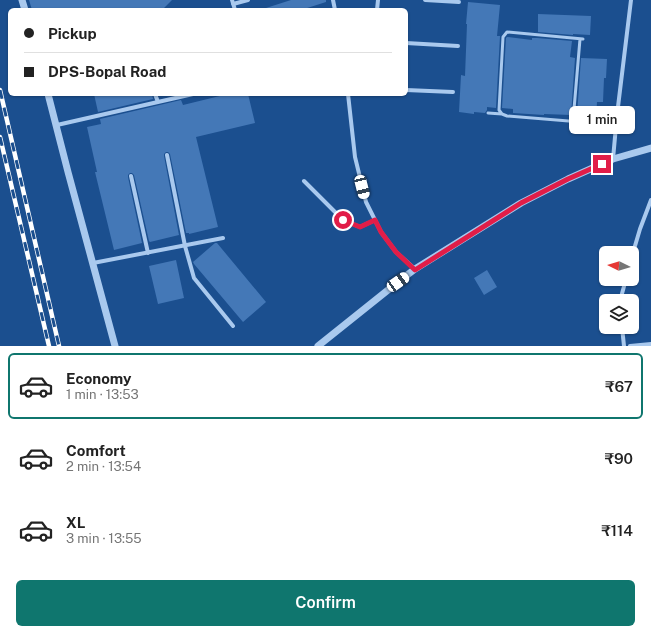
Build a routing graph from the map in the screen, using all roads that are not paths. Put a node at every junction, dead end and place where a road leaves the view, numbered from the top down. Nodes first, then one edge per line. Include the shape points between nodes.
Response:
1 (248, 0) edge
2 (425, 0) edge
3 (631, 0) edge
4 (233, 2) edge
5 (459, 2) dead end
6 (408, 43) edge
7 (458, 46) dead end
8 (408, 90) edge
9 (453, 92) dead end
10 (49, 96) edge
11 (156, 96) edge
12 (185, 96) edge
13 (348, 96) edge
14 (158, 102) junction
15 (488, 114) dead end
16 (502, 114) junction
17 (573, 121) junction
18 (56, 125) junction
19 (617, 125) junction
20 (651, 148) edge
21 (167, 155) dead end
22 (613, 159) junction
23 (131, 176) dead end
24 (304, 180) dead end
25 (651, 200) edge
26 (375, 220) junction
27 (223, 238) dead end
28 (184, 246) junction
29 (635, 246) edge
30 (148, 253) junction
31 (93, 264) junction
32 (415, 270) junction
33 (233, 326) dead end
34 (623, 334) edge
35 (651, 344) edge
36 (115, 346) edge
37 (318, 346) edge
38 (624, 346) edge
39 (630, 346) edge

1 - 4 street
2 - 5 street
3 - 19 street
6 - 7 street
8 - 9 street
10 - 18 street
11 - 14 street
12 - 14 street
13 - 26 street via 354,157 366,202
14 - 18 street
15 - 16 lane
16 - 17 lane
16 - 17 lane via 498,104 503,37 507,32 581,39
17 - 19 lane
18 - 31 street
19 - 22 street
20 - 22 street
21 - 28 street
22 - 32 street via 521,203
23 - 30 street
24 - 26 street via 343,220 360,227
25 - 29 street
26 - 32 street via 396,252
27 - 28 street
28 - 30 street
28 - 33 street via 194,278
30 - 31 street
31 - 36 street
32 - 37 street
34 - 38 street
35 - 39 street

